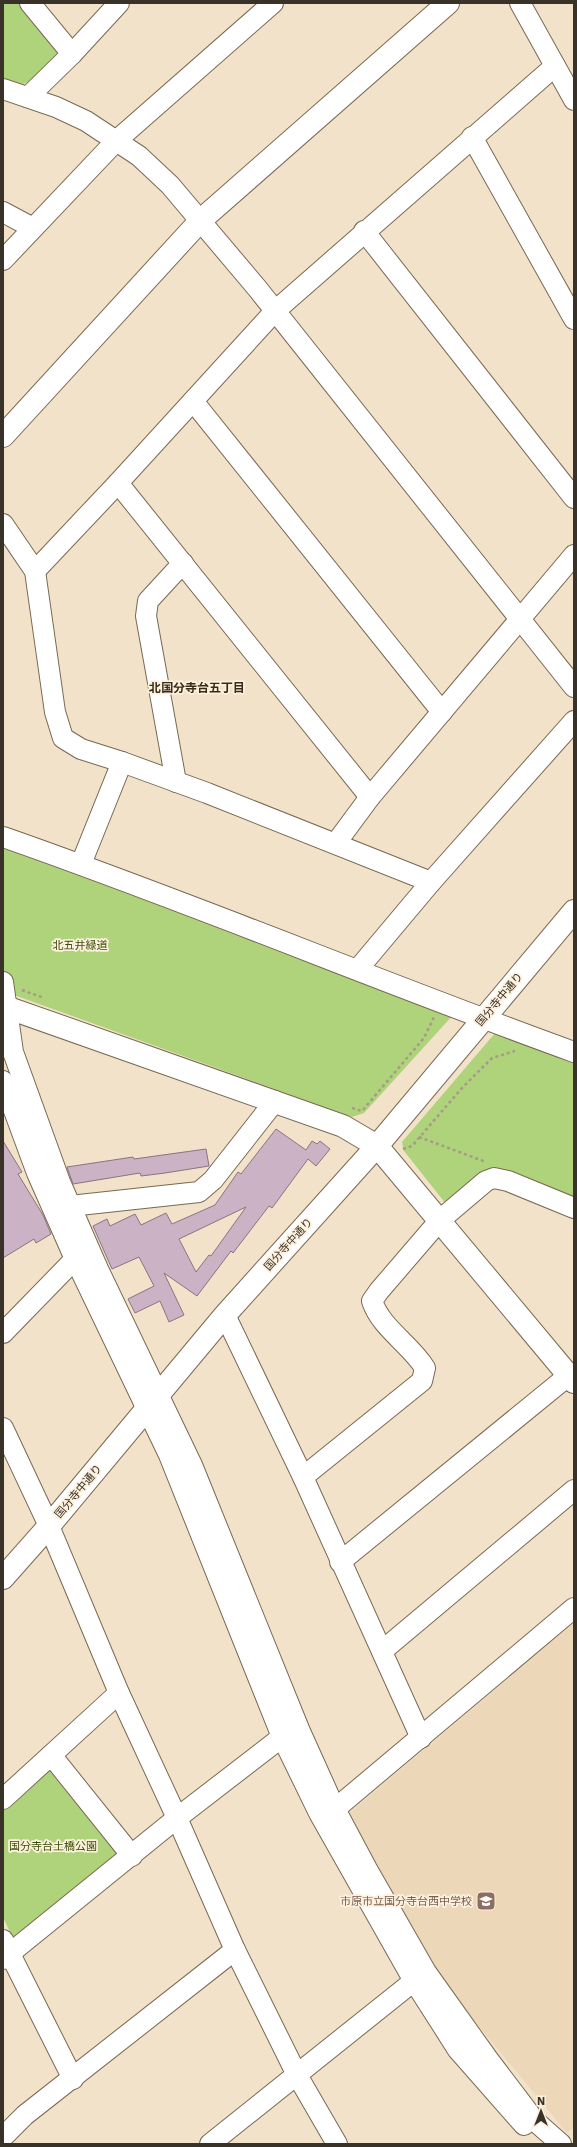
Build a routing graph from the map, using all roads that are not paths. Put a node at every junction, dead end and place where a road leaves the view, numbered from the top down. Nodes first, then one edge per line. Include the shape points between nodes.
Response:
1 (30, 3) edge
2 (119, 3) edge
3 (273, 3) edge
4 (448, 3) edge
5 (520, 3) edge
6 (72, 54) junction
7 (554, 66) junction
8 (3, 89) edge
9 (28, 96) junction
10 (574, 100) edge
11 (472, 137) junction
12 (116, 141) junction
13 (3, 212) edge
14 (201, 220) junction
15 (33, 228) junction
16 (364, 231) junction
17 (3, 260) edge
18 (275, 311) junction
19 (574, 319) edge
20 (193, 401) junction
21 (3, 436) edge
22 (118, 483) junction
23 (574, 498) edge
24 (3, 524) edge
25 (574, 555) edge
26 (183, 563) junction
27 (35, 570) junction
28 (519, 619) junction
29 (574, 687) edge
30 (442, 712) junction
31 (574, 722) edge
32 (122, 762) junction
33 (176, 782) junction
34 (370, 797) junction
35 (3, 837) edge
36 (336, 843) junction
37 (81, 864) junction
38 (431, 882) junction
39 (574, 911) edge
40 (358, 969) junction
41 (3, 982) edge
42 (5, 1006) edge
43 (482, 1019) junction
44 (574, 1052) edge
45 (3, 1081) edge
46 (275, 1101) junction
47 (377, 1146) junction
48 (70, 1206) junction
49 (574, 1208) edge
50 (440, 1220) junction
51 (75, 1260) junction
52 (225, 1315) junction
53 (3, 1333) edge
54 (571, 1379) edge
55 (153, 1401) junction
56 (3, 1428) edge
57 (303, 1477) junction
58 (574, 1490) edge
59 (49, 1526) junction
60 (340, 1562) junction
61 (3, 1578) edge
62 (574, 1608) edge
63 (382, 1650) junction
64 (119, 1693) junction
65 (290, 1733) junction
66 (421, 1738) junction
67 (51, 1756) junction
68 (3, 1799) edge
69 (335, 1809) junction
70 (177, 1818) junction
71 (132, 1856) junction
72 (235, 1950) junction
73 (5, 1951) edge
74 (420, 1977) junction
75 (297, 2075) junction
76 (73, 2079) junction
77 (3, 2137) edge
78 (210, 2144) edge
79 (337, 2144) edge
80 (545, 2144) edge
81 (561, 2144) edge

1 - 6 street
2 - 6 street
3 - 12 street
4 - 14 street
5 - 7 street
6 - 9 street
7 - 10 street
7 - 11 street
8 - 9 street
9 - 12 street via 86,121
11 - 16 street
11 - 19 street
12 - 14 street via 139,156 170,185
12 - 15 street
13 - 15 street
14 - 18 street
14 - 21 street
15 - 17 street
16 - 18 street
16 - 23 street
18 - 20 street
18 - 28 street
20 - 22 street
20 - 30 street
22 - 26 street
22 - 27 street
24 - 27 street
25 - 28 street
26 - 33 street via 148,601 146,616
26 - 34 street
27 - 32 street via 54,712 63,738 81,749
28 - 29 street
28 - 30 street
30 - 34 street
31 - 38 street
32 - 33 street
32 - 37 street
33 - 36 street
34 - 36 street
35 - 37 street
36 - 38 street
37 - 40 street
38 - 40 street
39 - 43 street, 国分寺中通り
40 - 43 street
41 - 42 street
42 - 46 street
42 - 48 street via 13,1052
43 - 44 street
43 - 47 street, 国分寺中通り
45 - 51 street via 37,1173
46 - 47 street via 343,1126
46 - 48 street via 213,1180 199,1192
47 - 50 street
47 - 52 street, 国分寺中通り
48 - 55 street
49 - 50 street via 508,1181 494,1178 486,1181
50 - 54 street
50 - 57 street via 372,1301 376,1314 419,1358 425,1368 422,1381
51 - 53 street
51 - 55 street
52 - 55 street, 国分寺中通り
52 - 57 street
54 - 60 street
55 - 59 street, 国分寺中通り
55 - 65 street via 192,1465
56 - 59 street
57 - 60 street
58 - 63 street
59 - 61 street, 国分寺中通り
59 - 64 street
60 - 63 street
62 - 66 street
63 - 66 street
64 - 67 street
64 - 70 street
65 - 69 street
65 - 70 street
65 - 74 street via 343,1858
66 - 69 street
67 - 68 street
67 - 71 street
69 - 74 street
70 - 71 street
70 - 72 street
71 - 73 street
72 - 75 street
72 - 76 street
73 - 76 street
74 - 75 street
74 - 80 street via 458,2050 520,2122
74 - 81 street via 535,2121
75 - 78 street
75 - 79 street
76 - 77 street via 25,2116

